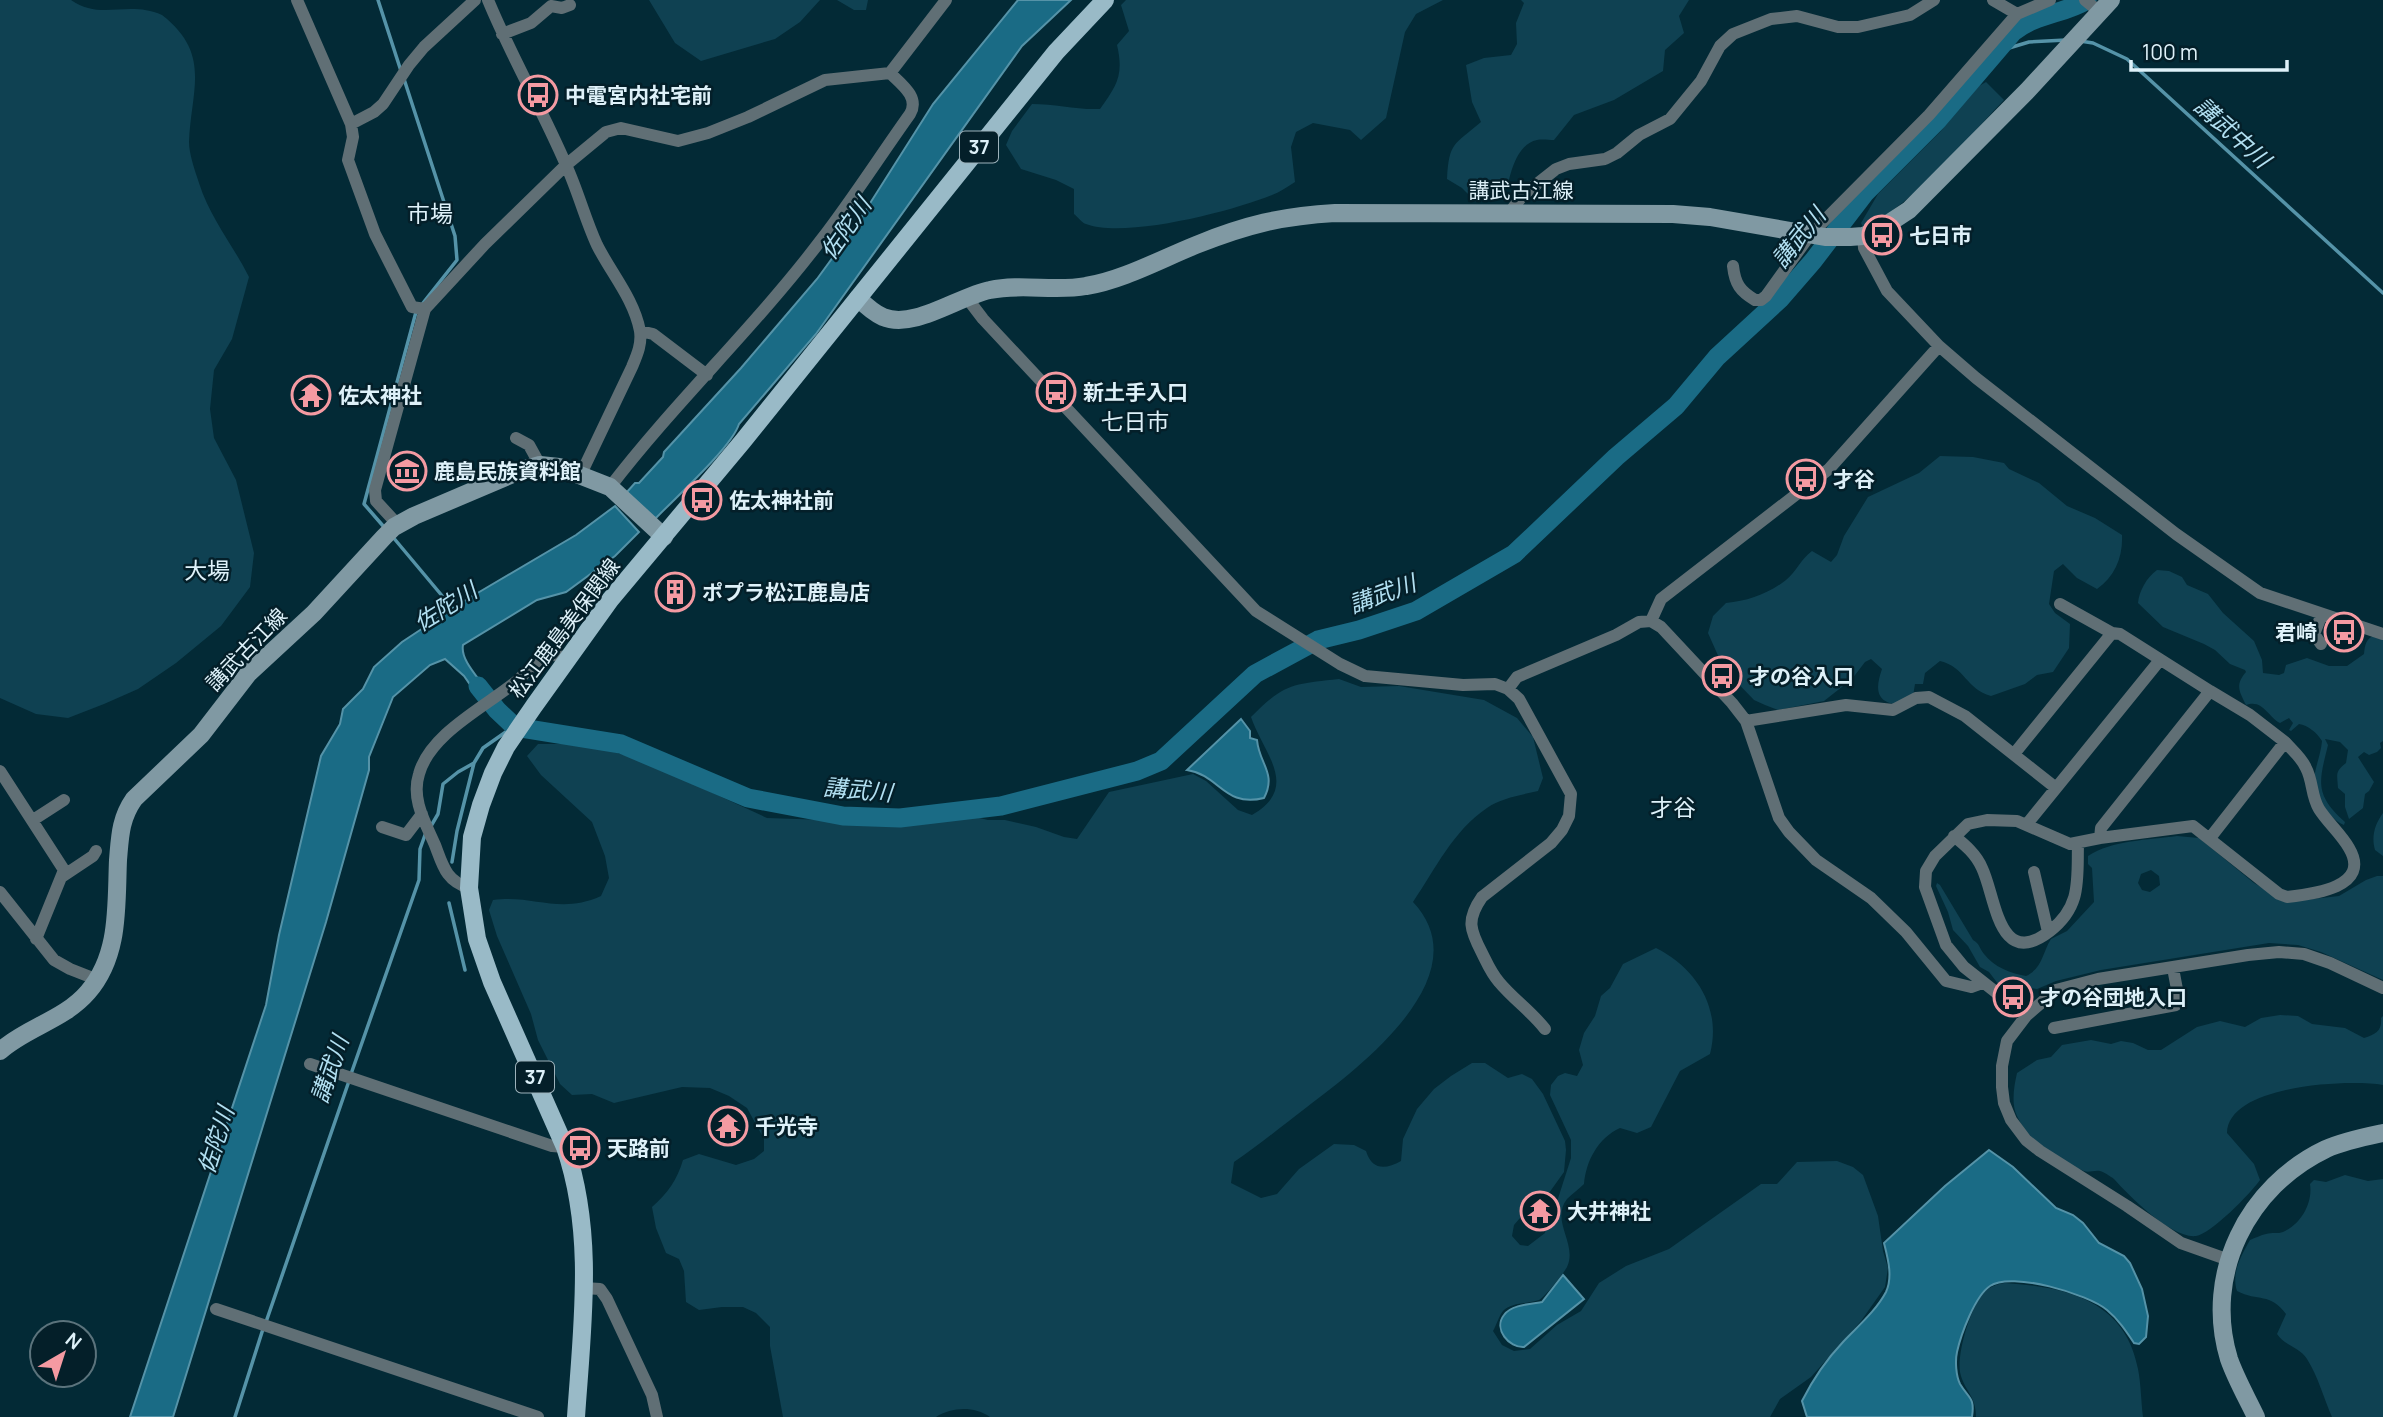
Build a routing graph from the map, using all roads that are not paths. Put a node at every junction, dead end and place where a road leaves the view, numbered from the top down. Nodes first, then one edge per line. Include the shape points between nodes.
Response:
1 (297, 0) edge
2 (475, 0) edge
3 (488, 0) edge
4 (946, 0) edge
5 (1105, 0) edge
6 (1934, 0) edge
7 (1993, 0) edge
8 (2050, 0) edge
9 (2097, 4) edge
10 (570, 5) dead end
11 (2017, 14) junction
12 (502, 34) junction
13 (890, 73) junction
14 (351, 124) junction
15 (566, 165) junction
16 (1510, 212) junction
17 (1812, 235) junction
18 (1856, 237) junction
19 (1733, 266) dead end
20 (858, 298) junction
21 (967, 298) junction
22 (421, 309) junction
23 (640, 331) junction
24 (1939, 346) junction
25 (707, 375) junction
26 (516, 438) dead end
27 (540, 466) junction
28 (581, 474) junction
29 (615, 491) junction
30 (392, 530) junction
31 (658, 532) junction
32 (2060, 604) dead end
33 (2322, 614) junction
34 (1651, 621) junction
35 (2112, 633) junction
36 (2383, 634) edge
37 (2321, 644) dead end
38 (566, 658) junction
39 (2160, 660) junction
40 (1508, 689) junction
41 (2210, 691) junction
42 (1746, 721) junction
43 (2285, 743) junction
44 (2014, 754) junction
45 (0, 771) edge
46 (2056, 788) junction
47 (64, 800) dead end
48 (422, 814) junction
49 (33, 820) junction
50 (2027, 824) junction
51 (382, 827) dead end
52 (1954, 836) junction
53 (2100, 838) junction
54 (2210, 838) junction
55 (2078, 843) junction
56 (96, 851) dead end
57 (2034, 872) dead end
58 (63, 876) junction
59 (469, 888) junction
60 (0, 892) edge
61 (2048, 932) junction
62 (36, 939) junction
63 (2173, 968) junction
64 (98, 979) junction
65 (1982, 983) junction
66 (2383, 988) edge
67 (2026, 1016) junction
68 (2054, 1028) dead end
69 (1545, 1029) dead end
70 (0, 1051) edge
71 (310, 1064) dead end
72 (2383, 1133) edge
73 (565, 1147) junction
74 (2229, 1260) junction
75 (584, 1288) junction
76 (216, 1309) dead end
77 (538, 1417) edge
78 (576, 1417) edge
79 (657, 1417) edge
80 (2256, 1417) edge

1 - 14 street
2 - 14 street via 424,47 383,104
3 - 12 street
4 - 13 street
5 - 20 main road, 松江鹿島美保関線 / 37 via 1056,52
6 - 16 street via 1910,15 1858,27 1838,27 1797,16 1771,19 1733,34 1670,119 1605,159 1556,169 1523,195
7 - 11 street
8 - 11 street
9 - 18 main road, 講武古江線 via 2082,33 1909,210
10 - 12 street via 551,6 531,23
11 - 17 street via 1929,115
12 - 15 street
13 - 15 street via 825,80 748,117 678,141 614,129
13 - 25 street via 911,95 914,108 821,241
14 - 22 street via 348,160 360,198 412,307
15 - 22 street
15 - 23 street via 598,246
16 - 17 main road, 講武古江線 via 1673,214
16 - 21 main road, 講武古江線 via 1292,216 1254,223 1086,286 1002,288
17 - 18 main road, 講武古江線
17 - 19 street via 1761,300 1752,299 1737,286
18 - 24 street via 1887,291
20 - 21 main road, 講武古江線 via 883,317 899,320
20 - 31 main road, 松江鹿島美保関線 / 37 via 743,441
21 - 40 street via 1256,611 1365,676 1495,684
22 - 30 street via 375,489 376,501
23 - 25 street via 653,334
23 - 28 street via 632,367
24 - 33 street via 2252,589
24 - 34 street via 1829,469 1661,598
25 - 29 street via 639,449
26 - 27 street via 529,445
27 - 28 main road, 講武古江線
27 - 30 main road, 講武古江線 via 436,505
28 - 29 main road, 講武古江線
29 - 31 main road, 講武古江線
30 - 64 main road, 講武古江線 via 314,613 248,674 201,735 125,811 120,827 113,941
31 - 38 main road, 松江鹿島美保関線 / 37
32 - 35 street
33 - 36 street
33 - 37 street via 2314,634
34 - 40 street via 1639,622 1517,677
34 - 42 street via 1674,640
35 - 39 street
35 - 44 street
38 - 48 street via 547,655 444,736 419,771 416,792
38 - 59 main road, 松江鹿島美保関線 / 37 via 506,747 481,805 472,837
39 - 41 street
39 - 46 street
40 - 69 street via 1530,716 1571,794 1569,816 1551,843 1482,897 1471,931 1498,981
41 - 43 street
41 - 53 street via 2101,828
42 - 44 street via 1846,705 1892,710 1929,697 1965,716
42 - 65 street via 1779,818 1796,840 1816,860 1871,898 1946,981 1971,987
43 - 54 street
43 - 54 street via 2305,766 2319,809 2354,857 2351,877 2344,884 2287,897
44 - 46 street
45 - 49 street
46 - 50 street
47 - 49 street
48 - 51 street via 406,835
48 - 59 street via 449,877
49 - 58 street via 63,866
50 - 52 street via 2004,819 1976,822
50 - 55 street via 2061,842
52 - 61 street via 1982,867 2004,932 2023,942
52 - 65 street via 1930,863 1925,887 1946,944
53 - 54 street via 2184,826 2193,826
53 - 55 street
55 - 61 street via 2074,902
56 - 58 street
57 - 61 street
58 - 62 street
59 - 73 main road, 松江鹿島美保関線 / 37 via 477,939 492,982
60 - 62 street
62 - 64 street via 54,960
63 - 66 street via 2248,955 2304,954
63 - 67 street via 2056,990
63 - 68 street via 2176,1005
64 - 70 main road, 講武古江線 via 67,1012
65 - 67 street
67 - 74 street via 2007,1041 2002,1066 2004,1103 2018,1132 2039,1152 2181,1243
71 - 73 street
72 - 74 main road via 2328,1149 2282,1177 2247,1217
73 - 75 main road, 松江鹿島美保関線 / 37 via 583,1231
74 - 80 main road via 2223,1284 2225,1338
75 - 78 main road, 松江鹿島美保関線 / 37
75 - 79 street via 600,1289 607,1299 653,1395
76 - 77 street

